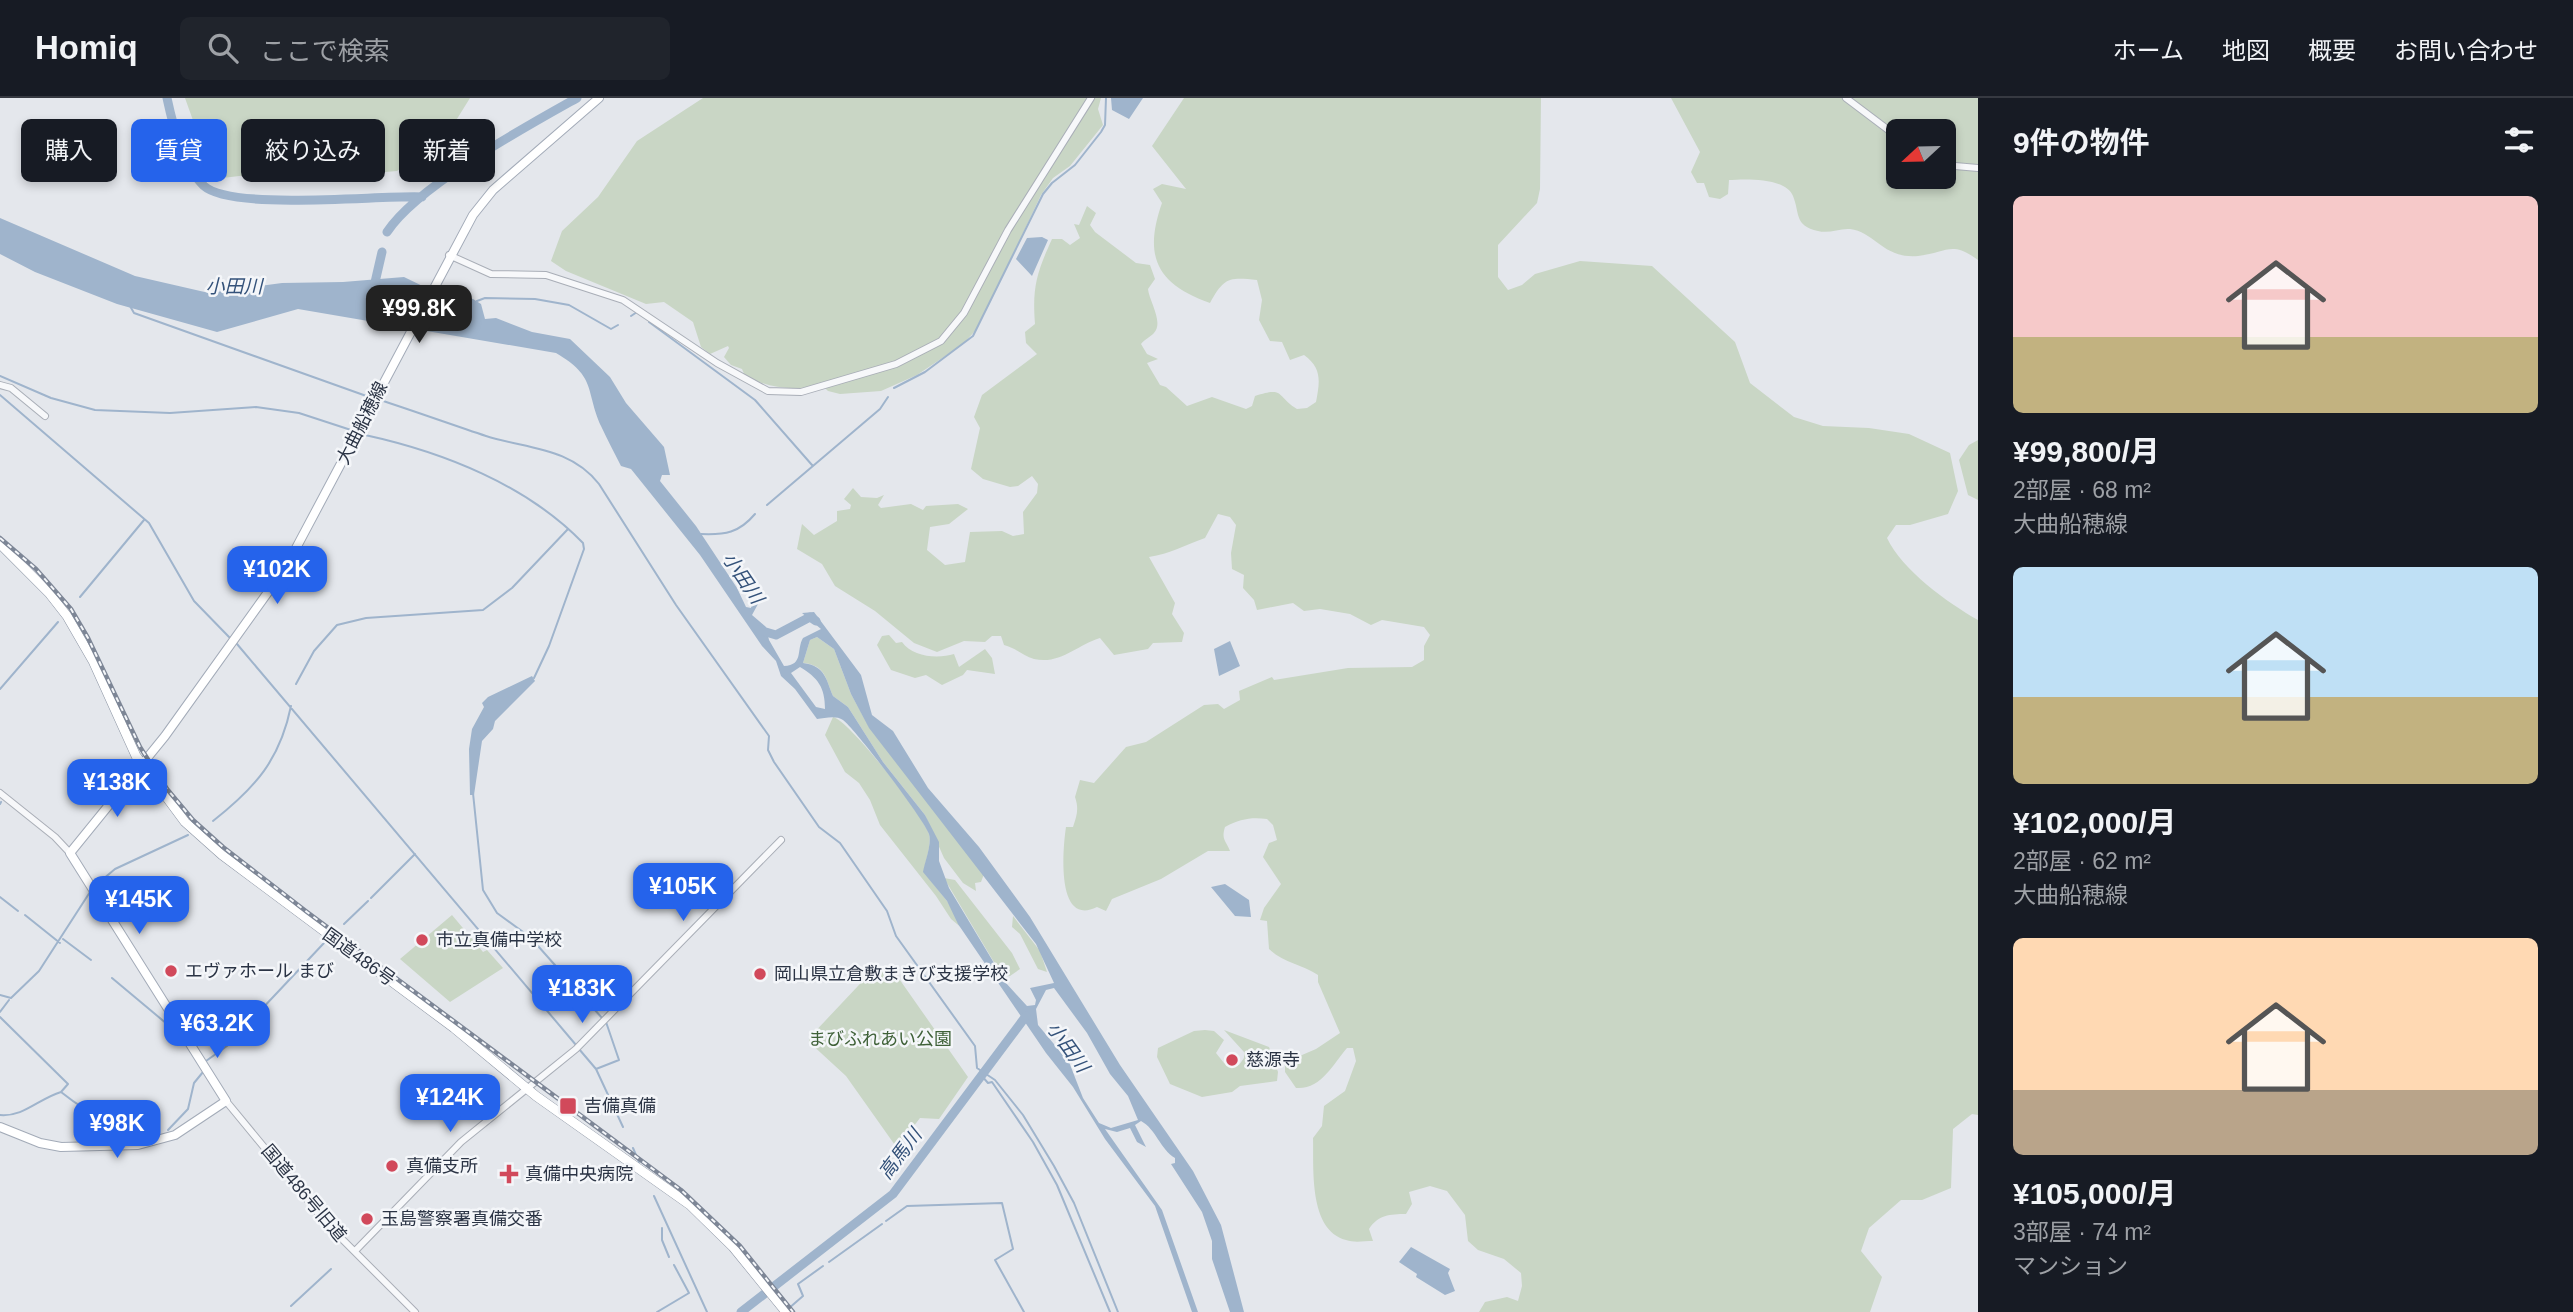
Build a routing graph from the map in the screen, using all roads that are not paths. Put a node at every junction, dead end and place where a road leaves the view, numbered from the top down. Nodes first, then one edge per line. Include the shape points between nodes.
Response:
1 (599, 98) edge
2 (1091, 98) edge
3 (1846, 98) edge
4 (1886, 128) edge
5 (1956, 166) edge
6 (1978, 168) edge
7 (448, 258) junction
8 (0, 385) edge
9 (45, 416) dead end
10 (0, 544) edge
11 (142, 766) junction
12 (0, 793) edge
13 (781, 840) dead end
14 (70, 853) junction
15 (527, 1088) junction
16 (226, 1101) junction
17 (0, 1127) edge
18 (355, 1251) junction
19 (415, 1312) edge
20 (786, 1312) edge

1 - 7 main road, 大曲船穂線 via 493,190 472,215
2 - 7 street via 949,333 918,356 824,387 768,391 623,300 545,275 491,274
3 - 4 street
5 - 6 street
7 - 11 main road, 大曲船穂線 via 286,568
8 - 9 street via 11,388
10 - 11 highway, 国道486号 via 67,616
11 - 14 main road, 大曲船穂線
11 - 15 highway, 国道486号 via 186,822 222,855
12 - 14 street
13 - 15 street via 578,1048
14 - 16 main road
15 - 18 street via 461,1142
15 - 20 highway, 国道486号 via 711,1224
16 - 17 main road via 175,1135 138,1145 56,1146
16 - 18 street, 国道486号旧道 via 306,1200
18 - 19 street, 国道486号旧道

